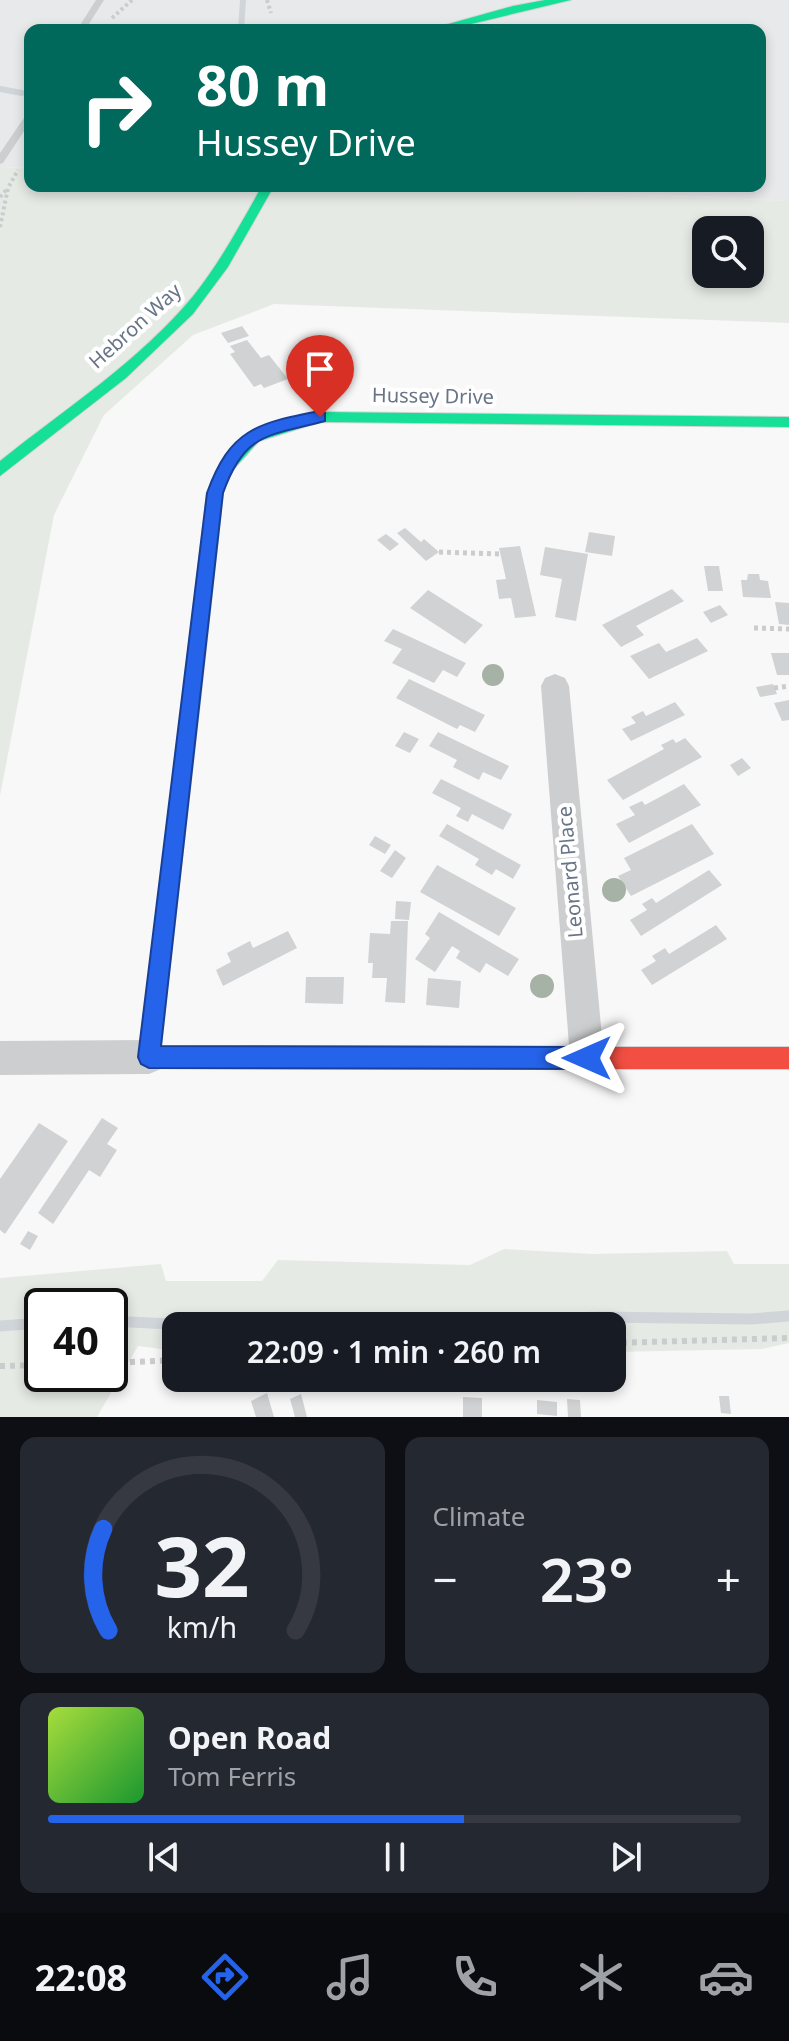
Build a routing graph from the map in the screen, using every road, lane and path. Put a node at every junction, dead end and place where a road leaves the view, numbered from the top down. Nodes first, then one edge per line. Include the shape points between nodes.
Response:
1 (100, 0) edge
2 (132, 0) edge
3 (267, 0) edge
4 (565, 0) edge
5 (271, 13) dead end
6 (85, 24) edge
7 (105, 24) edge
8 (456, 24) edge
9 (24, 124) edge
10 (0, 161) edge
11 (23, 161) dead end
12 (8, 188) junction
13 (264, 192) edge
14 (0, 197) edge
15 (0, 227) edge
16 (789, 422) edge
17 (0, 470) edge
18 (439, 552) dead end
19 (500, 554) dead end
20 (754, 628) dead end
21 (789, 629) edge
22 (555, 686) dead end
23 (789, 686) edge
24 (774, 688) dead end
25 (149, 1057) junction
26 (0, 1058) edge
27 (587, 1058) junction
28 (789, 1058) edge
29 (789, 1338) edge
30 (626, 1343) edge
31 (162, 1361) edge
32 (128, 1362) edge
33 (24, 1365) edge
34 (0, 1366) edge

1 - 6 lane
2 - 7 path
3 - 5 path
4 - 8 street
9 - 10 lane
11 - 12 path
12 - 14 path
12 - 15 path
13 - 17 street, Hebron Way via 187,312
16 - 25 street, Hussey Drive via 320,417 250,437 224,467 215,493
18 - 19 path
20 - 21 path
22 - 27 street, Leonard Place
23 - 24 path
25 - 26 street
25 - 27 street
27 - 28 street
29 - 30 path
31 - 32 path
33 - 34 path

